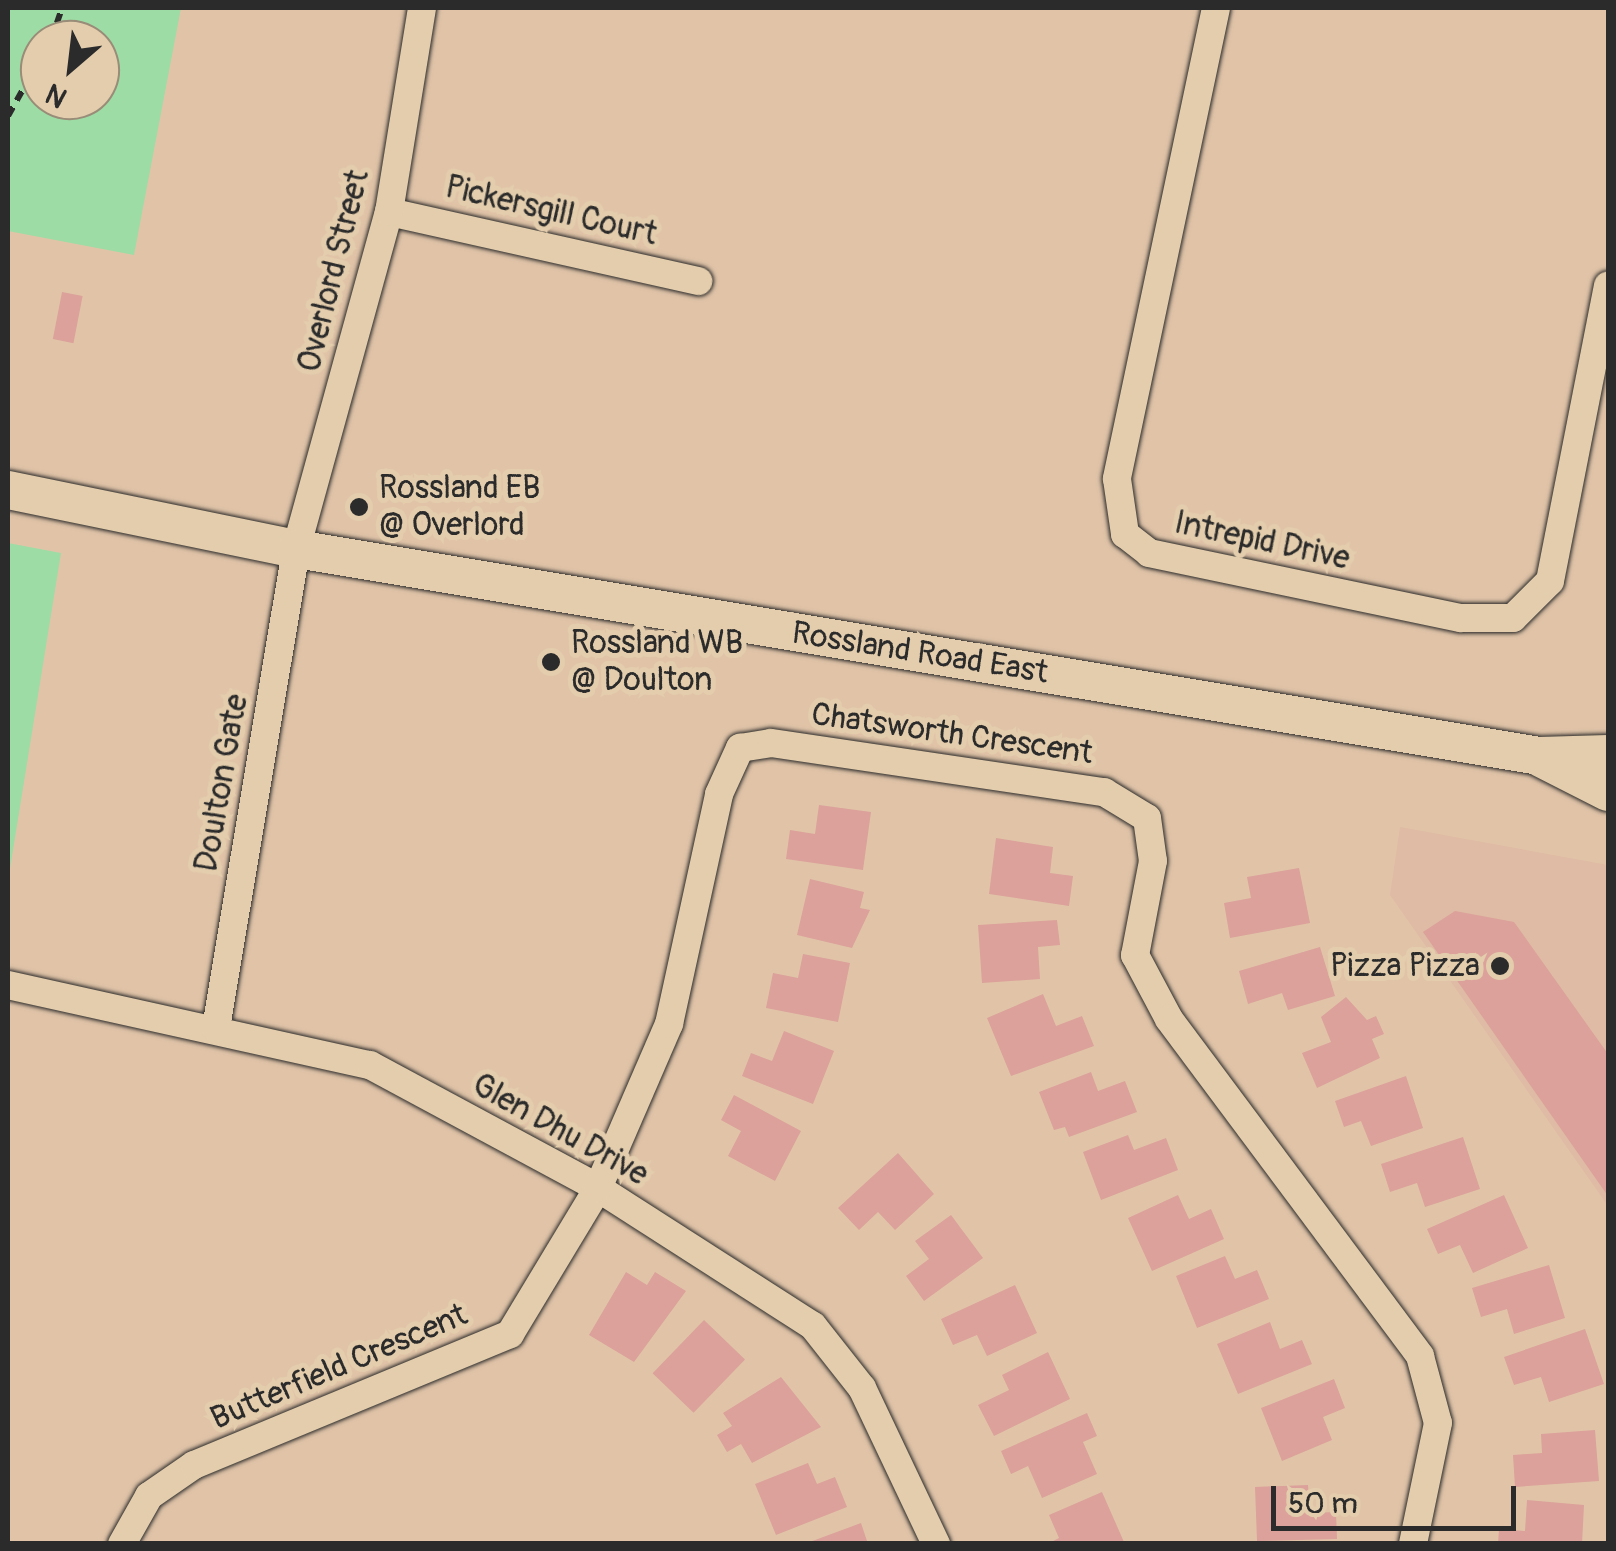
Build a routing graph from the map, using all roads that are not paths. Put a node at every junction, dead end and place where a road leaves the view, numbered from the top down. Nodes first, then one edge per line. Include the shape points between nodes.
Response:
1 (422, 8) edge
2 (1216, 8) edge
3 (389, 212) junction
4 (698, 281) dead end
5 (1608, 286) edge
6 (8, 490) edge
7 (296, 549) junction
8 (1608, 754) edge
9 (1539, 756) junction
10 (1608, 792) edge
11 (8, 984) edge
12 (216, 1028) junction
13 (598, 1188) junction
14 (122, 1544) edge
15 (936, 1544) edge
16 (1413, 1544) edge

1 - 3 street, Overlord Street
2 - 5 street, Intrepid Drive via 1117,479 1125,534 1149,553 1461,618 1513,618 1550,581
3 - 4 street, Pickersgill Court
3 - 7 street, Overlord Street
6 - 7 main road, Rossland Road East
7 - 9 main road, Rossland Road East
7 - 12 street, Doulton Gate
8 - 9 main road, Rossland Road East
9 - 10 main road, Rossland Road East
11 - 12 street, Glen Dhu Drive
12 - 13 street, Glen Dhu Drive via 370,1065
13 - 14 street, Butterfield Crescent via 510,1334 194,1466 149,1496
13 - 15 street, Glen Dhu Drive via 813,1326 862,1388
13 - 16 street, Chatsworth Crescent via 669,1024 698,876 740,748 772,744 1104,792 1147,818 1153,861 1135,955 1169,1019 1420,1356 1438,1422

